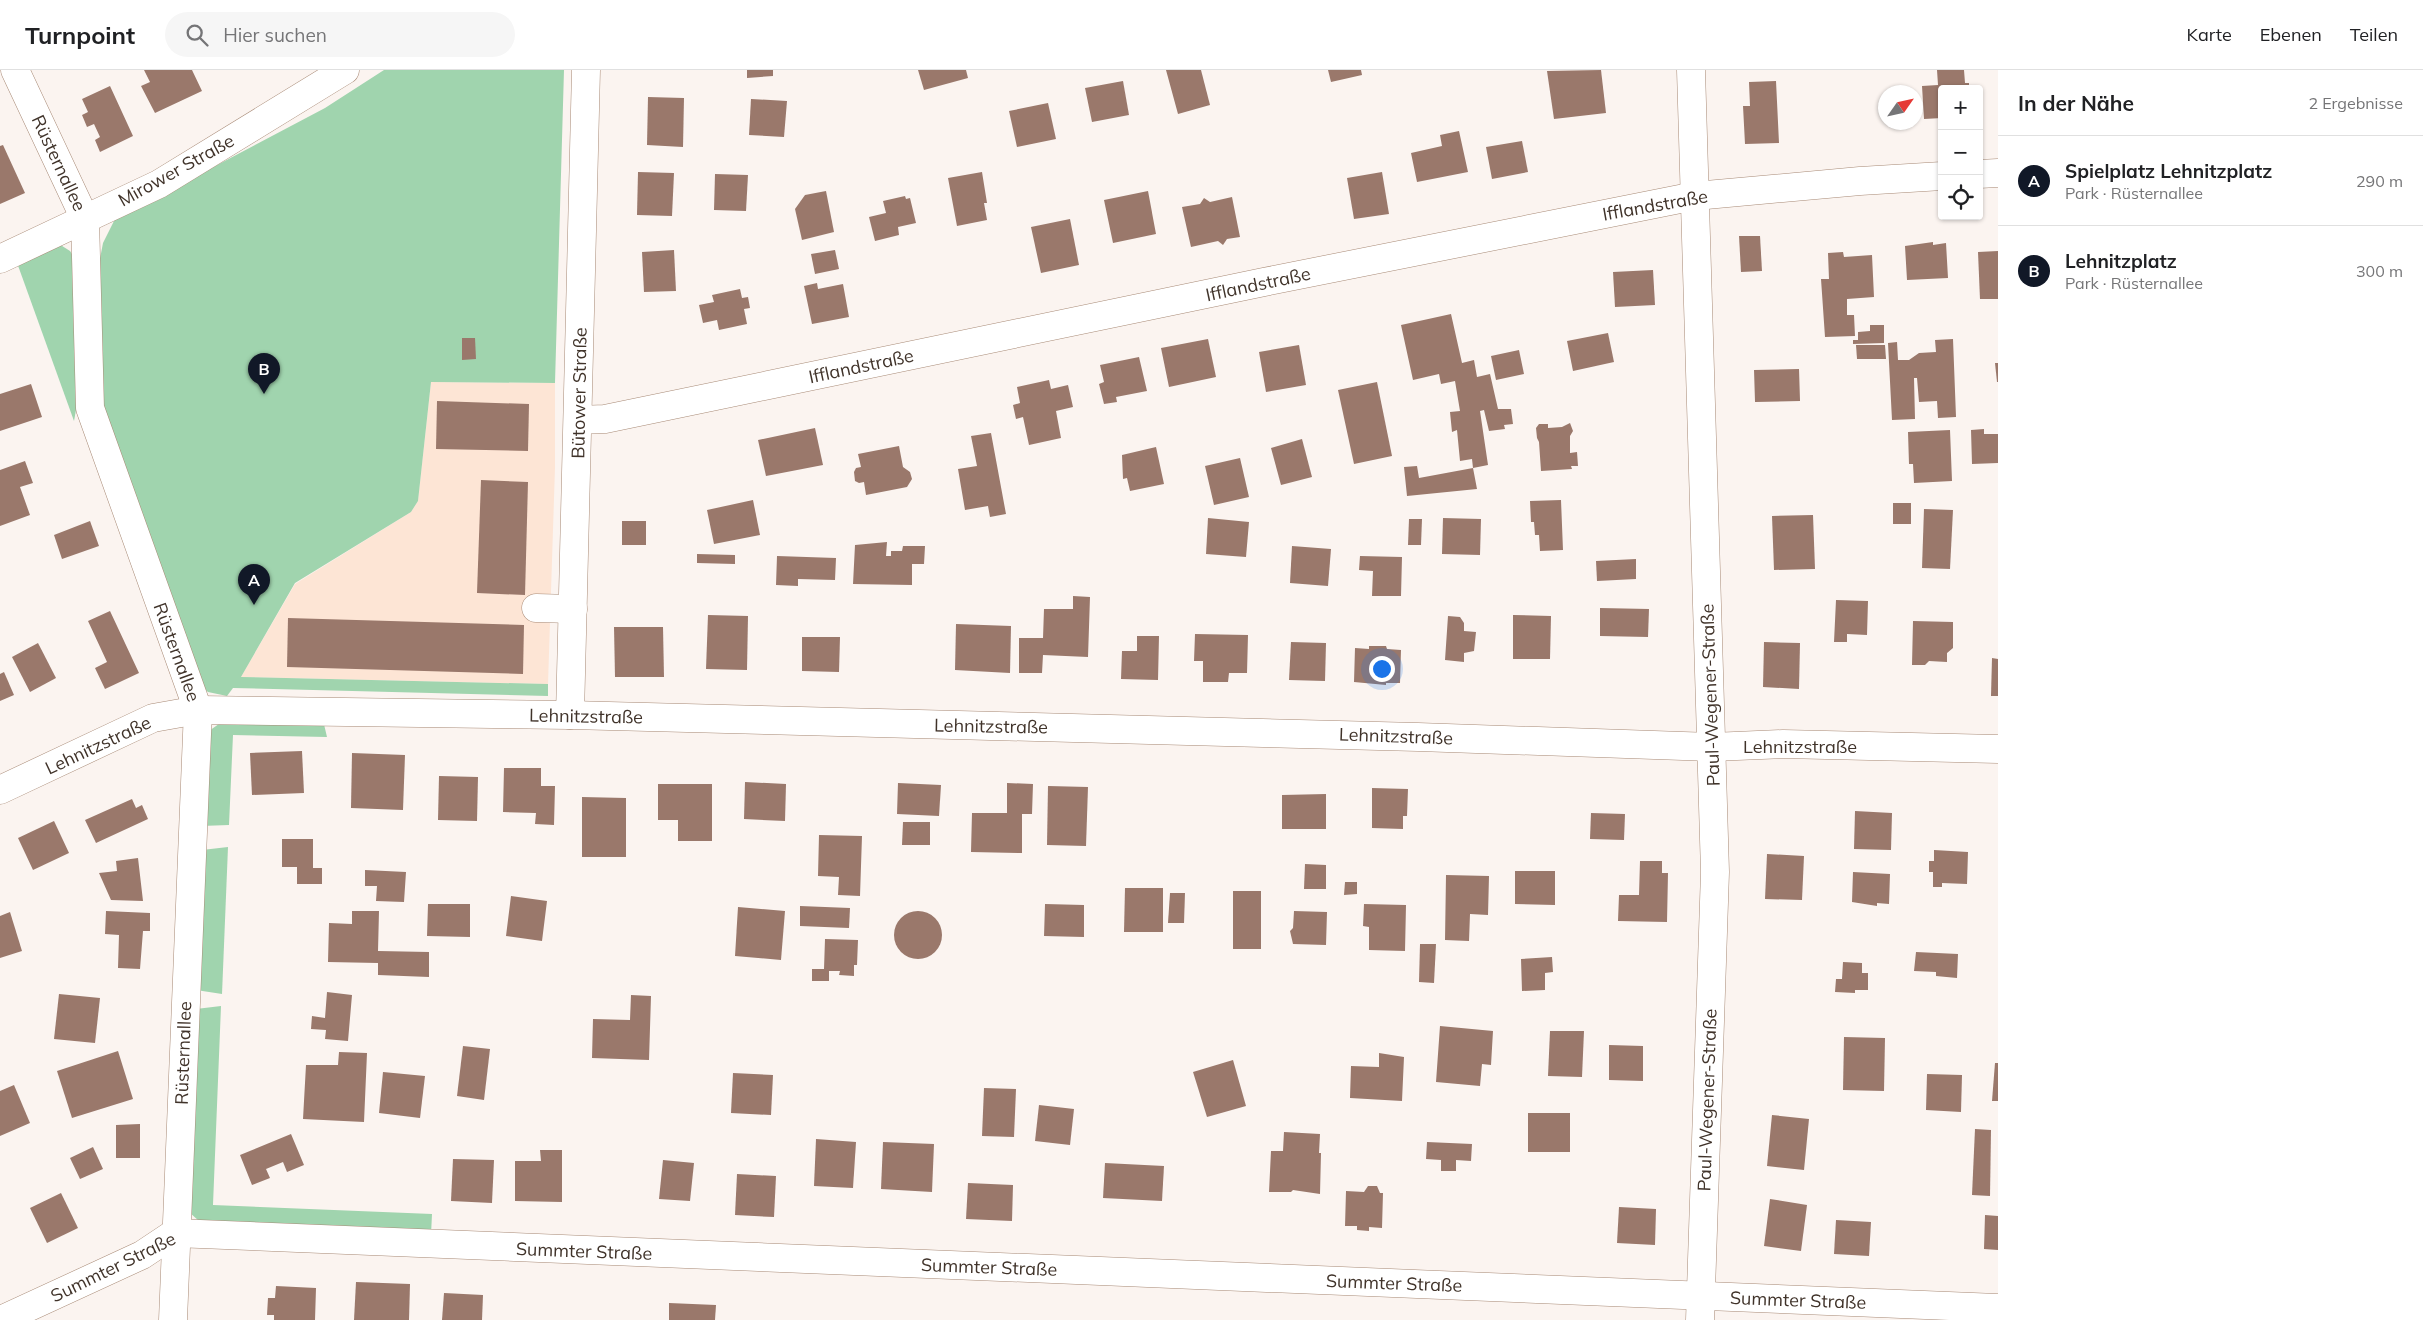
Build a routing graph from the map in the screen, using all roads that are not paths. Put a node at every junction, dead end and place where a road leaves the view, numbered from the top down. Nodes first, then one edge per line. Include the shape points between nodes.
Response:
1 (15, 70) edge
2 (345, 70) edge
3 (586, 70) edge
4 (1691, 70) edge
5 (1998, 173) edge
6 (1983, 174) edge
7 (1938, 176) edge
8 (1695, 196) junction
9 (85, 219) junction
10 (0, 259) edge
11 (578, 420) junction
12 (536, 608) dead end
13 (573, 609) junction
14 (198, 710) junction
15 (570, 715) junction
16 (1712, 747) junction
17 (1998, 749) edge
18 (0, 790) edge
19 (175, 1233) junction
20 (1700, 1308) edge
21 (1998, 1308) edge
22 (1, 1320) edge
23 (173, 1320) edge

1 - 9 street, Rüsternallee
2 - 9 street, Mirower Straße via 159,184
3 - 11 street, Bütower Straße
4 - 8 street, Paul-Wegener-Straße
5 - 6 street
7 - 8 street, Ifflandstraße
8 - 11 street, Ifflandstraße via 605,419
8 - 16 street, Paul-Wegener-Straße
9 - 10 street, Mirower Straße
9 - 14 street, Rüsternallee via 90,408
11 - 13 street, Bütower Straße
12 - 13 street
13 - 15 street, Bütower Straße
14 - 15 street, Lehnitzstraße
14 - 18 street, Lehnitzstraße via 153,718
14 - 19 street, Rüsternallee
15 - 16 street, Lehnitzstraße
16 - 17 street, Lehnitzstraße via 1783,744
16 - 20 street, Paul-Wegener-Straße via 1715,872
19 - 20 street, Summter Straße
19 - 22 street, Summter Straße via 142,1255
19 - 23 street, Rüsternallee
20 - 21 street, Summter Straße

